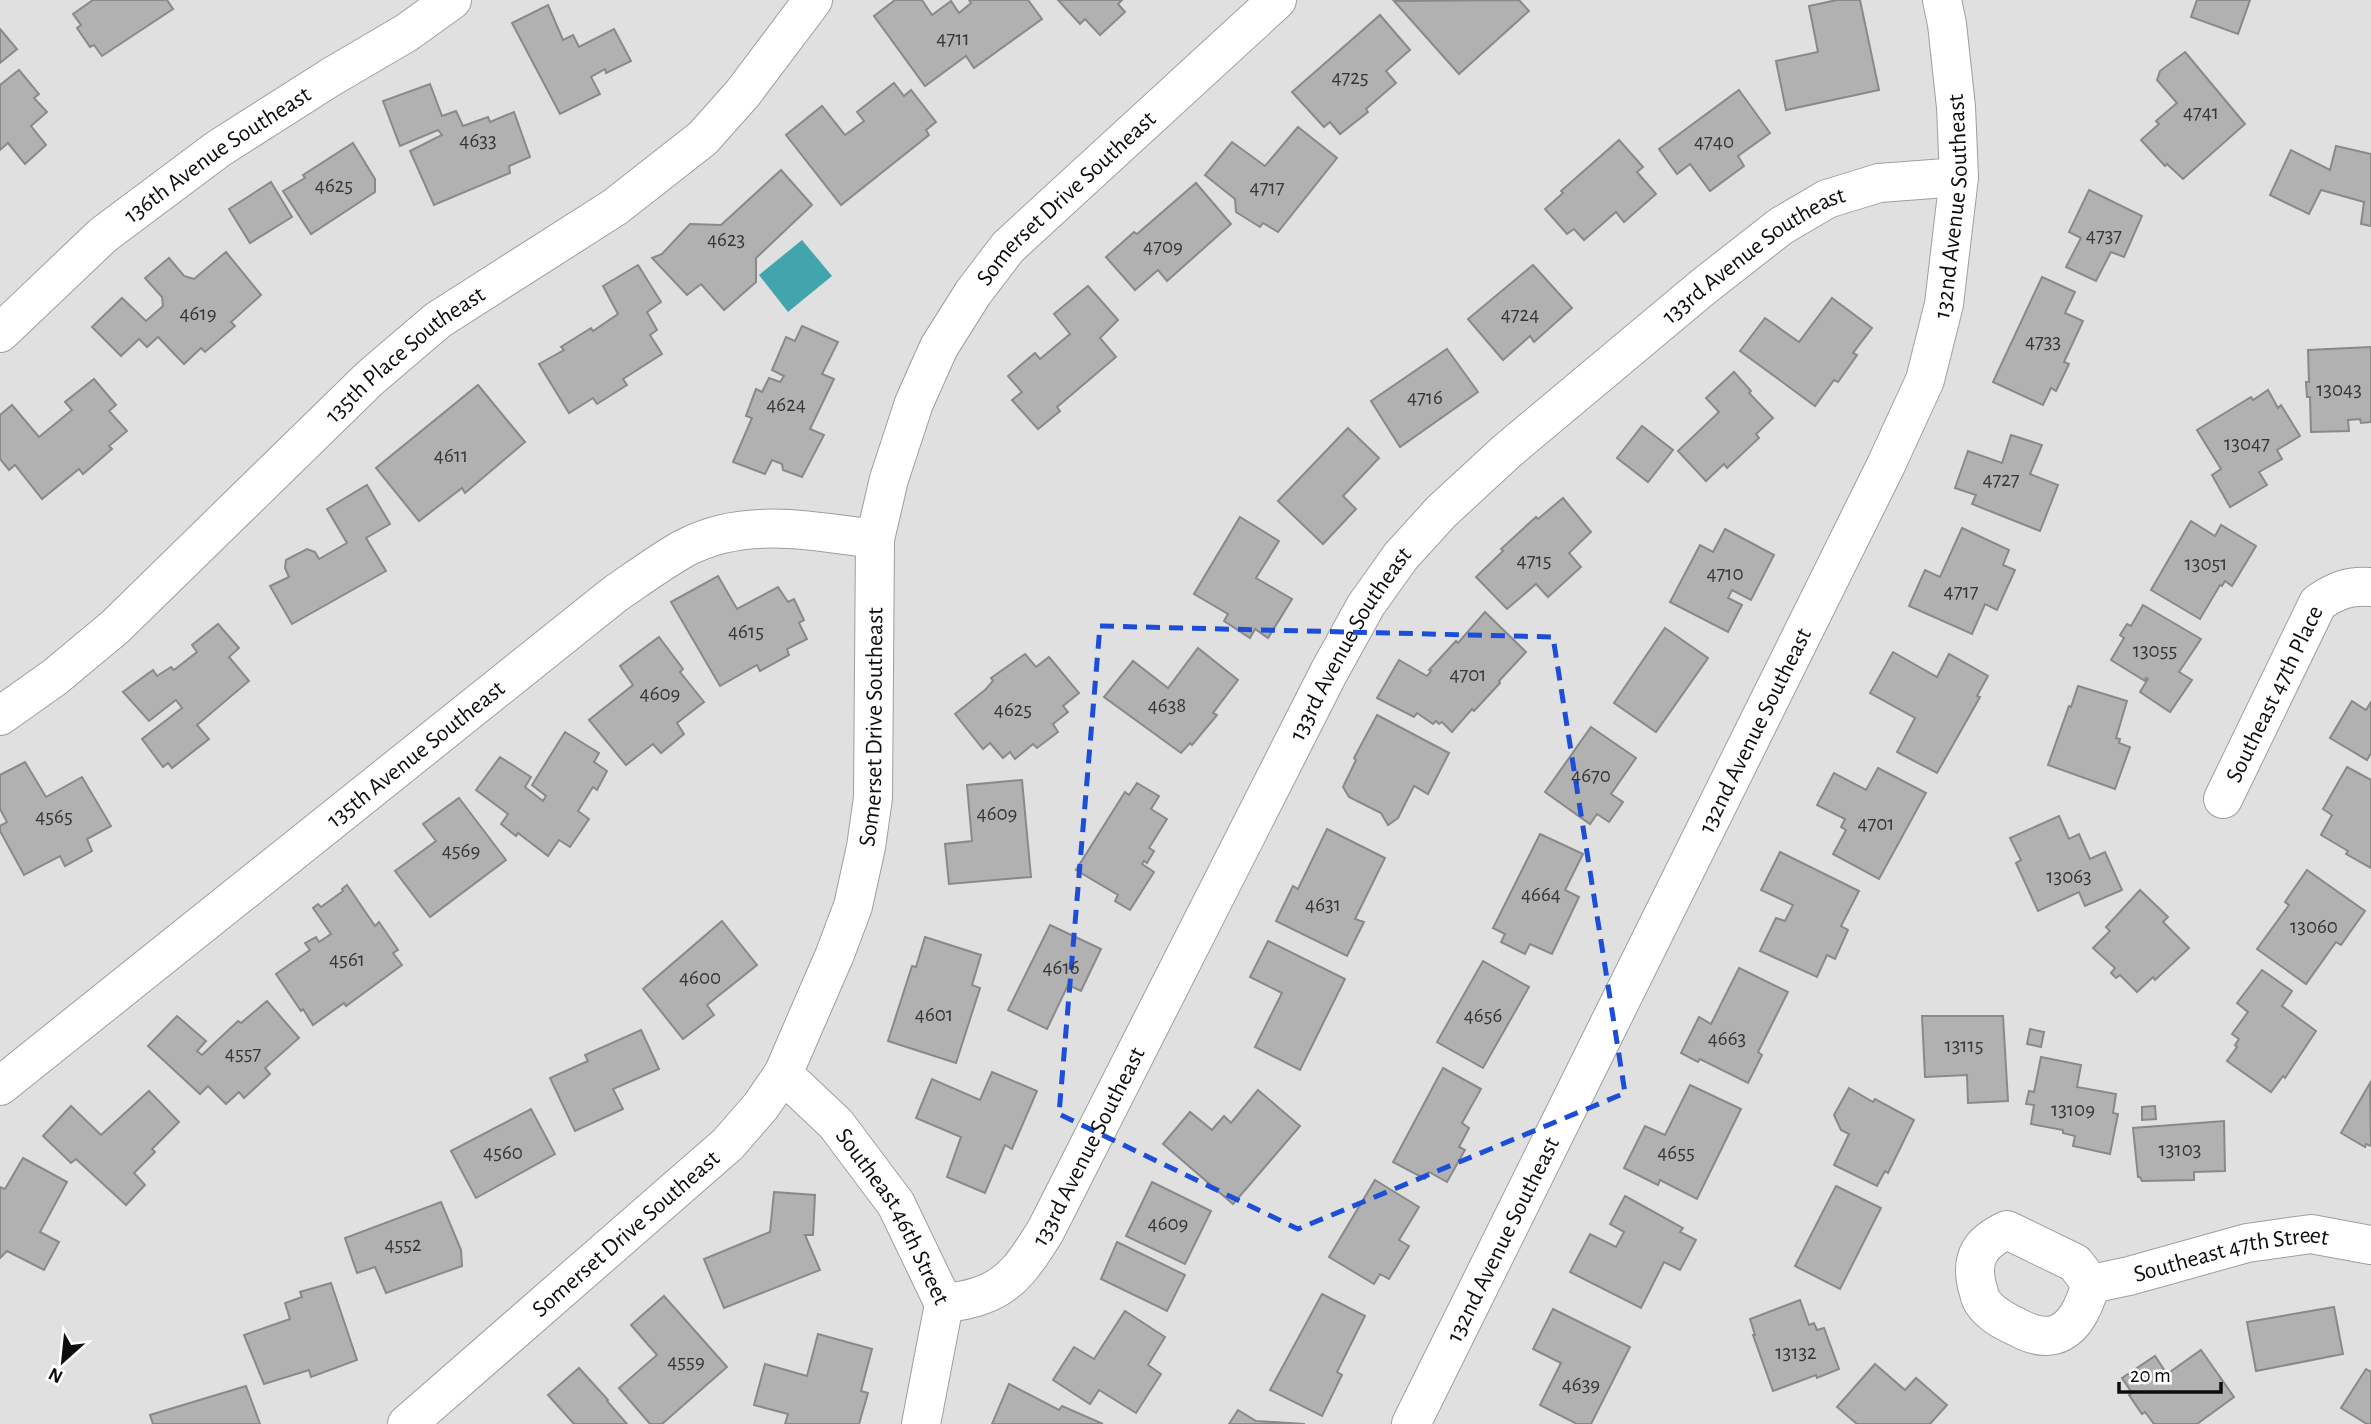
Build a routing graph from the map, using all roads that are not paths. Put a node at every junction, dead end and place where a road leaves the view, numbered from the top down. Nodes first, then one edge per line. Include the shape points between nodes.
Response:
1 (452, 0) edge
2 (813, 0) edge
3 (1942, 0) edge
4 (1272, 2) edge
5 (1959, 177) junction
6 (0, 333) edge
7 (876, 539) junction
8 (2371, 587) edge
9 (0, 716) edge
10 (2223, 799) dead end
11 (783, 1074) junction
12 (0, 1086) edge
13 (2371, 1245) edge
14 (2091, 1284) dead end
15 (944, 1304) junction
16 (407, 1424) edge
17 (921, 1424) edge
18 (1411, 1424) edge

1 - 6 street, 136th Avenue Southeast via 218,149 103,235
2 - 9 street, 135th Place Southeast via 703,138 615,207 438,320 370,378 115,627
3 - 5 street, 132nd Avenue Southeast via 1956,107
4 - 7 street, Somerset Drive Southeast via 1008,247 974,292 939,347 914,403
5 - 15 street, 133rd Avenue Southeast via 1879,183 1827,199 1781,226 1507,451 1409,547 1366,605 1329,672 1027,1261 1008,1281 984,1295
5 - 18 street, 132nd Avenue Southeast via 1944,304 1925,380
7 - 11 street, Somerset Drive Southeast via 873,798 866,847 853,905
7 - 12 street, 135th Avenue Southeast via 775,527 732,532 685,548 615,594
8 - 10 street, Southeast 47th Place via 2345,588 2318,603
11 - 15 street, Southeast 46th Street via 836,1124 896,1204
11 - 16 street, Somerset Drive Southeast via 728,1144
13 - 14 street, Southeast 47th Street via 2311,1234 2247,1243
15 - 17 street, Southeast 46th Street

